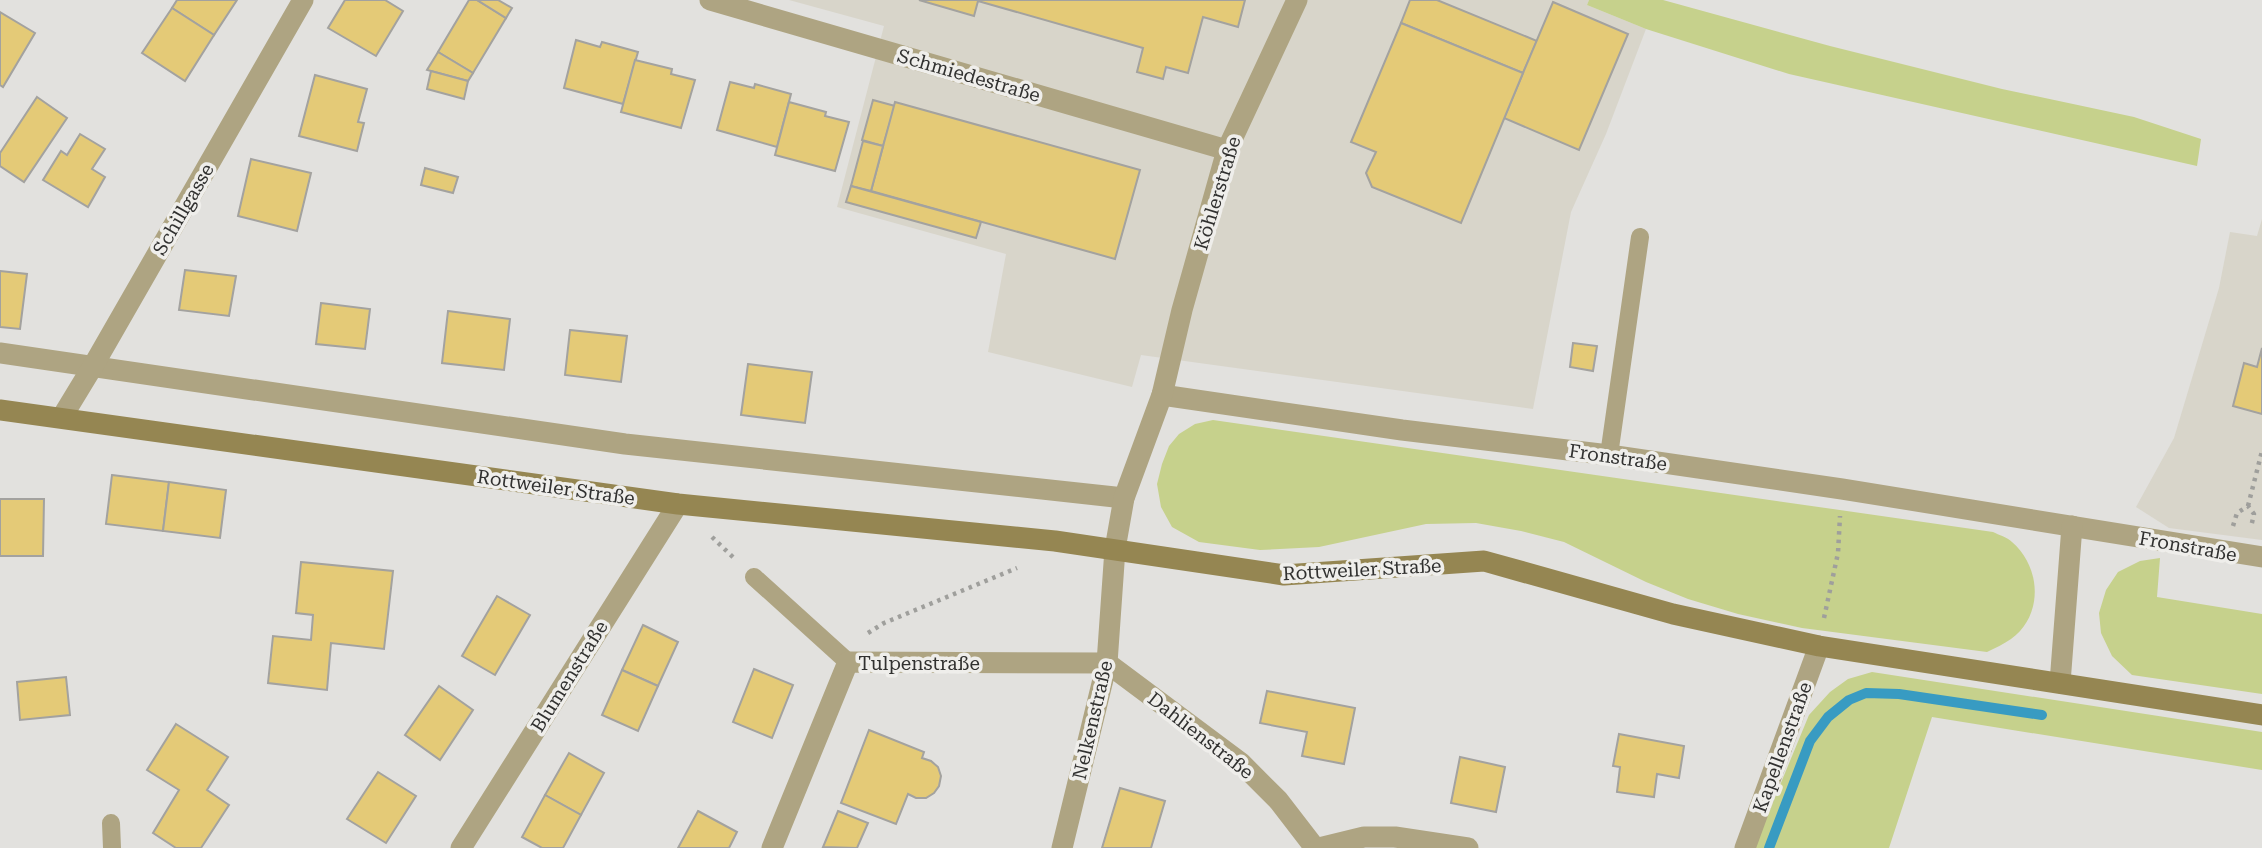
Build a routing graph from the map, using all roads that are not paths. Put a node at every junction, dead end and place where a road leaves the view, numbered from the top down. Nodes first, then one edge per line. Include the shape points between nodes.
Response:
1 (303, 0) edge
2 (710, 0) edge
3 (1297, 0) edge
4 (1227, 150) junction
5 (1640, 237) dead end
6 (0, 353) edge
7 (93, 366) junction
8 (1162, 395) junction
9 (0, 410) edge
10 (62, 417) junction
11 (1609, 455) junction
12 (1124, 498) junction
13 (678, 504) junction
14 (2073, 526) junction
15 (1115, 549) junction
16 (2262, 558) edge
17 (754, 577) road end
18 (1819, 646) junction
19 (848, 663) junction
20 (1107, 663) junction
21 (2060, 683) junction
22 (2262, 715) edge
23 (111, 823) dead end
24 (112, 848) edge
25 (461, 848) edge
26 (772, 848) edge
27 (1062, 848) edge
28 (1317, 848) edge
29 (1468, 848) edge
30 (1745, 848) edge

1 - 7 street, Schillgasse
2 - 4 street, Schmiedestraße
3 - 4 street, Köhlerstraße
4 - 8 street, Köhlerstraße
5 - 11 lane
6 - 7 street
7 - 10 street, Schillgasse
7 - 12 street via 625,444
8 - 11 street, Fronstraße
8 - 12 street
9 - 10 street, Rottweiler Straße
10 - 13 street, Rottweiler Straße
11 - 14 street, Fronstraße
12 - 15 street
13 - 15 street, Rottweiler Straße
13 - 25 street, Blumenstraße
14 - 16 street, Fronstraße
14 - 21 street
15 - 18 street, Rottweiler Straße via 1284,575 1484,562 1673,614
15 - 20 street, Nelkenstraße
17 - 19 lane
18 - 21 street, Rottweiler Straße
18 - 30 street, Kapellenstraße
19 - 20 street, Tulpenstraße
19 - 26 street, Tulpenstraße
20 - 27 street, Nelkenstraße
20 - 28 street, Dahlienstraße via 1241,763
21 - 22 street, Rottweiler Straße
23 - 24 lane
28 - 29 street, Dahlienstraße via 1364,837 1395,837

